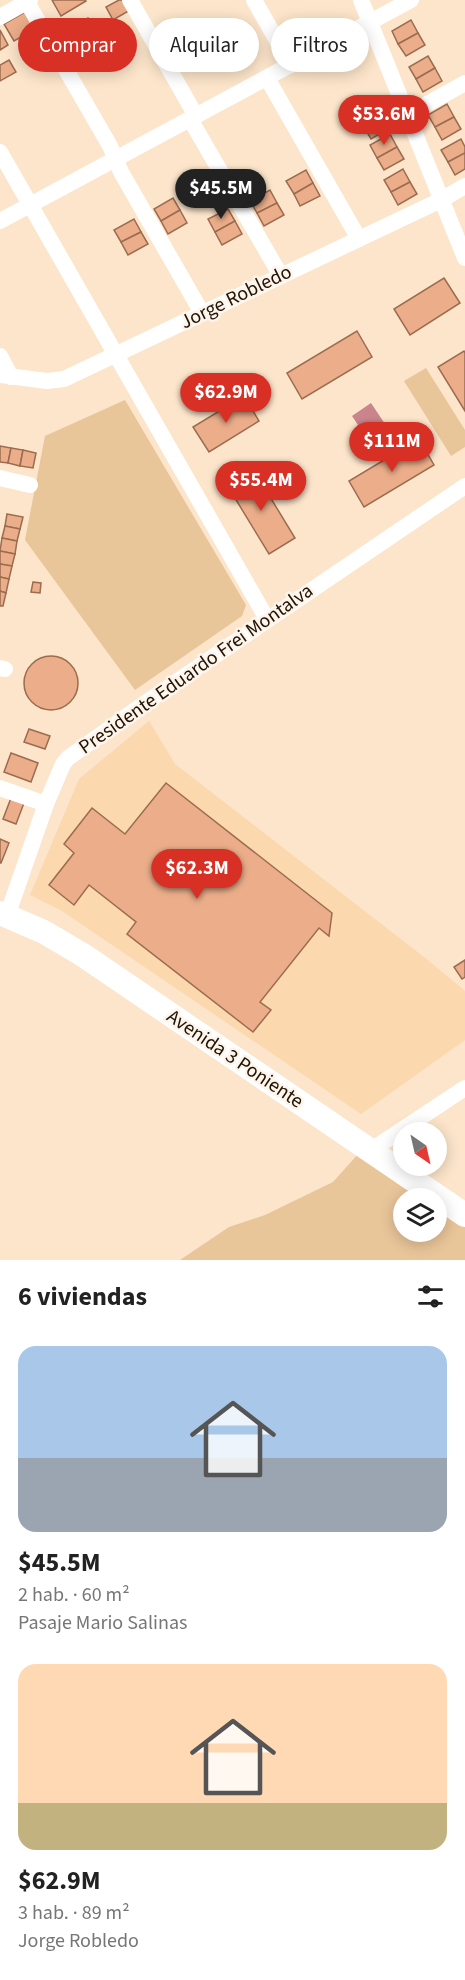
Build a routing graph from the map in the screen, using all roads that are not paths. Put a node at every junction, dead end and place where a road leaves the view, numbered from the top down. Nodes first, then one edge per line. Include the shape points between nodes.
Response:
1 (130, 0) edge
2 (254, 0) edge
3 (361, 0) edge
4 (411, 0) edge
5 (29, 1) edge
6 (0, 17) edge
7 (370, 22) junction
8 (271, 30) edge
9 (278, 72) edge
10 (267, 78) junction
11 (465, 83) edge
12 (407, 115) junction
13 (193, 118) junction
14 (0, 152) edge
15 (116, 159) junction
16 (465, 186) edge
17 (441, 200) junction
18 (30, 205) junction
19 (0, 221) edge
20 (359, 239) junction
21 (465, 258) edge
22 (281, 276) junction
23 (202, 314) junction
24 (116, 355) junction
25 (0, 356) edge
26 (6, 376) edge
27 (0, 478) edge
28 (30, 485) dead end
29 (465, 486) edge
30 (267, 619) junction
31 (0, 788) edge
32 (46, 804) junction
33 (4, 915) edge
34 (465, 1088) edge
35 (370, 1151) junction
36 (465, 1215) edge

1 - 13 street
2 - 8 street
3 - 7 street
4 - 7 street
5 - 6 street
5 - 15 street
7 - 12 street
9 - 10 street
10 - 13 street
10 - 20 street
11 - 12 street
12 - 17 street
13 - 15 street
13 - 22 street
14 - 18 street
15 - 18 street
15 - 23 street
16 - 17 street, Jorge Robledo
17 - 20 street, Jorge Robledo
17 - 21 street
18 - 19 street
18 - 24 street
20 - 22 street, Jorge Robledo
22 - 23 street, Jorge Robledo
23 - 24 street, Jorge Robledo
24 - 26 street, Jorge Robledo via 56,381
24 - 30 street
25 - 26 street
27 - 28 street
29 - 30 street, Presidente Eduardo Frei Montalva
30 - 32 street, Presidente Eduardo Frei Montalva via 68,758
31 - 32 street
32 - 33 street, Presidente Eduardo Frei Montalva
33 - 35 main road, Avenida 3 Poniente via 83,955
34 - 35 street
35 - 36 main road, Avenida 3 Poniente

